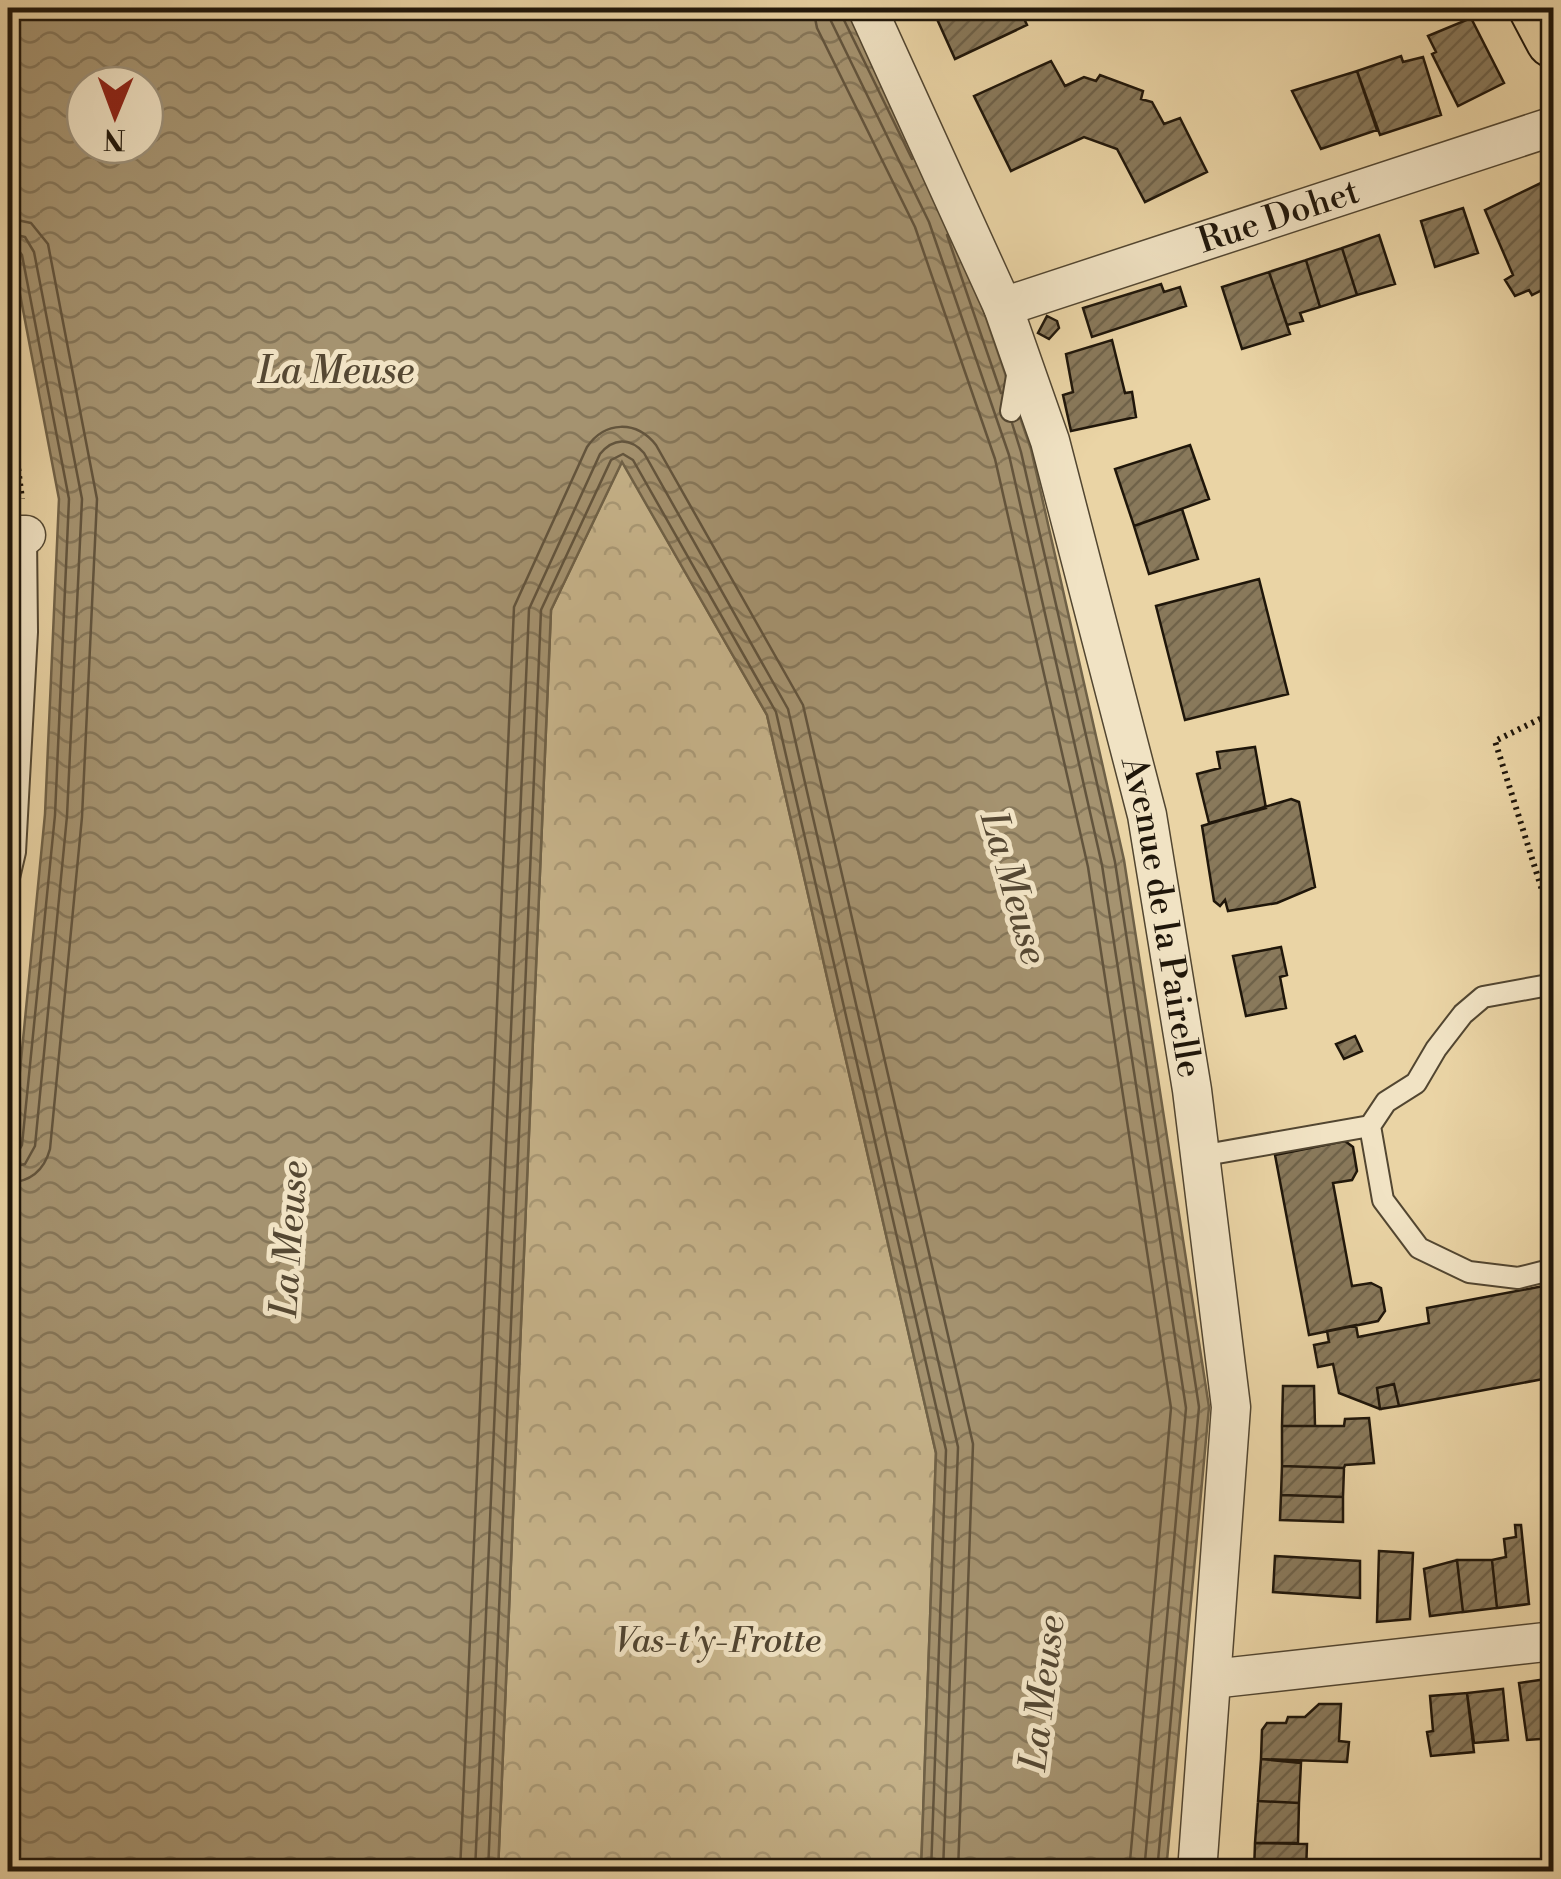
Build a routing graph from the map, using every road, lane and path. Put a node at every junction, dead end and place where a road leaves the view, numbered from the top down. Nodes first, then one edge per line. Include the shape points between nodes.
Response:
1 (867, 8) edge
2 (1537, 8) edge
3 (1554, 40) edge
4 (1554, 126) edge
5 (1003, 308) junction
6 (1020, 358) junction
7 (8, 388) edge
8 (1011, 411) dead end
9 (17, 535) edge
10 (1554, 712) edge
11 (8, 882) edge
12 (1554, 928) edge
13 (1554, 984) edge
14 (1370, 1126) junction
15 (1200, 1156) junction
16 (1554, 1269) edge
17 (1554, 1641) edge
18 (1212, 1678) junction
19 (1197, 1872) edge

1 - 5 street, Avenue de la Pairelle
2 - 3 main road
4 - 5 street, Rue Dohet
5 - 6 street, Avenue de la Pairelle
6 - 8 lane
6 - 15 street, Avenue de la Pairelle via 1050,441 1147,815
7 - 9 path
9 - 11 lane via 27,632
10 - 12 path via 1494,741
13 - 14 lane via 1484,996 1454,1026 1416,1083 1386,1102
14 - 15 lane
14 - 16 lane via 1383,1200 1420,1248 1469,1272 1518,1278
15 - 18 street, Avenue de la Pairelle via 1232,1407
17 - 18 street
18 - 19 street, Avenue de la Pairelle

